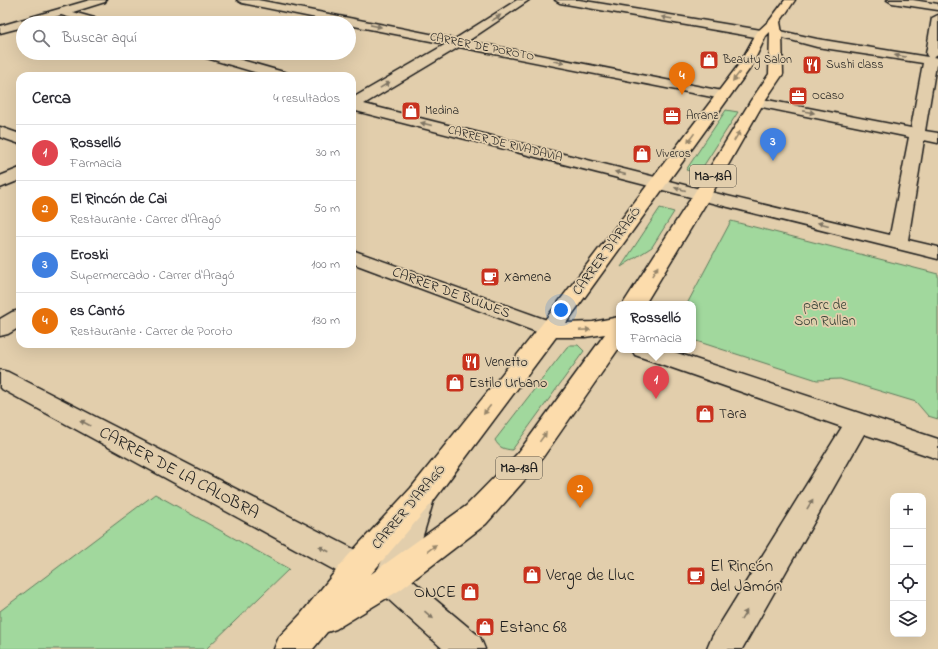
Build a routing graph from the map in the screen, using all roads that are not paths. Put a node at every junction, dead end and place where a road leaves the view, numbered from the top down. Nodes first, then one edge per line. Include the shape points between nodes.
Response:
1 (101, 0) edge
2 (242, 0) edge
3 (524, 0) edge
4 (560, 0) edge
5 (790, 0) edge
6 (892, 0) edge
7 (653, 4) dead end
8 (938, 7) edge
9 (62, 12) junction
10 (48, 16) edge
11 (76, 16) edge
12 (324, 16) edge
13 (938, 18) edge
14 (356, 22) edge
15 (16, 25) edge
16 (0, 30) edge
17 (775, 33) junction
18 (761, 34) junction
19 (458, 42) junction
20 (933, 59) edge
21 (228, 60) edge
22 (268, 72) edge
23 (740, 98) junction
24 (356, 101) edge
25 (356, 102) edge
26 (0, 132) edge
27 (917, 134) junction
28 (16, 138) edge
29 (938, 138) edge
30 (16, 175) edge
31 (0, 183) edge
32 (657, 183) junction
33 (702, 195) junction
34 (898, 243) junction
35 (938, 253) edge
36 (356, 257) edge
37 (636, 301) edge
38 (16, 319) edge
39 (0, 329) edge
40 (550, 329) junction
41 (616, 334) edge
42 (616, 335) edge
43 (652, 353) edge
44 (0, 378) edge
45 (858, 422) junction
46 (938, 449) edge
47 (421, 496) junction
48 (358, 568) junction
49 (389, 580) junction
50 (313, 625) junction
51 (291, 649) edge
52 (468, 649) edge
53 (724, 649) edge

1 - 9 street
2 -> 12 street, CARRER DE POROTO
19 -> 3 street
18 -> 4 street
5 - 17 main road, CARRER D'ARAGÓ / Ma-13A
6 - 8 street
7 - 18 street
9 - 10 street
9 - 11 street
13 - 20 street
14 -> 19 street, CARRER DE POROTO
15 - 16 street
17 - 18 main road
17 - 18 main road, CARRER D'ARAGÓ / Ma-13A
20 -> 17 street via 817,43
17 - 23 main road, CARRER D'ARAGÓ / Ma-13A via 776,74
18 -> 23 main road, CARRER D'ARAGÓ / Ma-13A via 746,64
19 -> 23 street, CARRER DE POROTO
24 -> 19 street
20 - 27 street
21 - 22 street
23 -> 27 street, CARRER DE POROTO
23 -> 32 main road, CARRER D'ARAGÓ / Ma-13A
33 -> 23 main road, CARRER D'ARAGÓ / Ma-13A
32 -> 25 street, CARRER DE RIVADAVIA
26 - 28 street
27 - 29 street, CARRER DE POROTO
27 - 34 street
30 - 31 street
33 -> 32 street, CARRER DE RIVADAVIA
32 - 40 main road, CARRER D'ARAGÓ / Ma-13A
34 -> 33 street, CARRER DE RIVADAVIA
37 -> 33 main road, CARRER D'ARAGÓ / Ma-13A
34 - 35 street, CARRER DE RIVADAVIA
36 - 40 street, CARRER DE BULNES
38 - 39 street
40 -> 41 main road via 597,329
40 -> 47 main road, CARRER D'ARAGÓ / Ma-13A
49 -> 42 main road, CARRER D'ARAGÓ / Ma-13A via 476,515 527,460
43 - 45 street
48 -> 44 street, CARRER DE LA CALOBRA
45 - 46 street
53 -> 45 street
47 - 48 main road, CARRER D'ARAGÓ / Ma-13A
47 - 49 street via 406,542
48 - 50 main road, CARRER D'ARAGÓ / Ma-13A
49 - 50 main road, CARRER D'ARAGÓ / Ma-13A
49 -> 52 street
50 - 51 main road, CARRER D'ARAGÓ / Ma-13A

